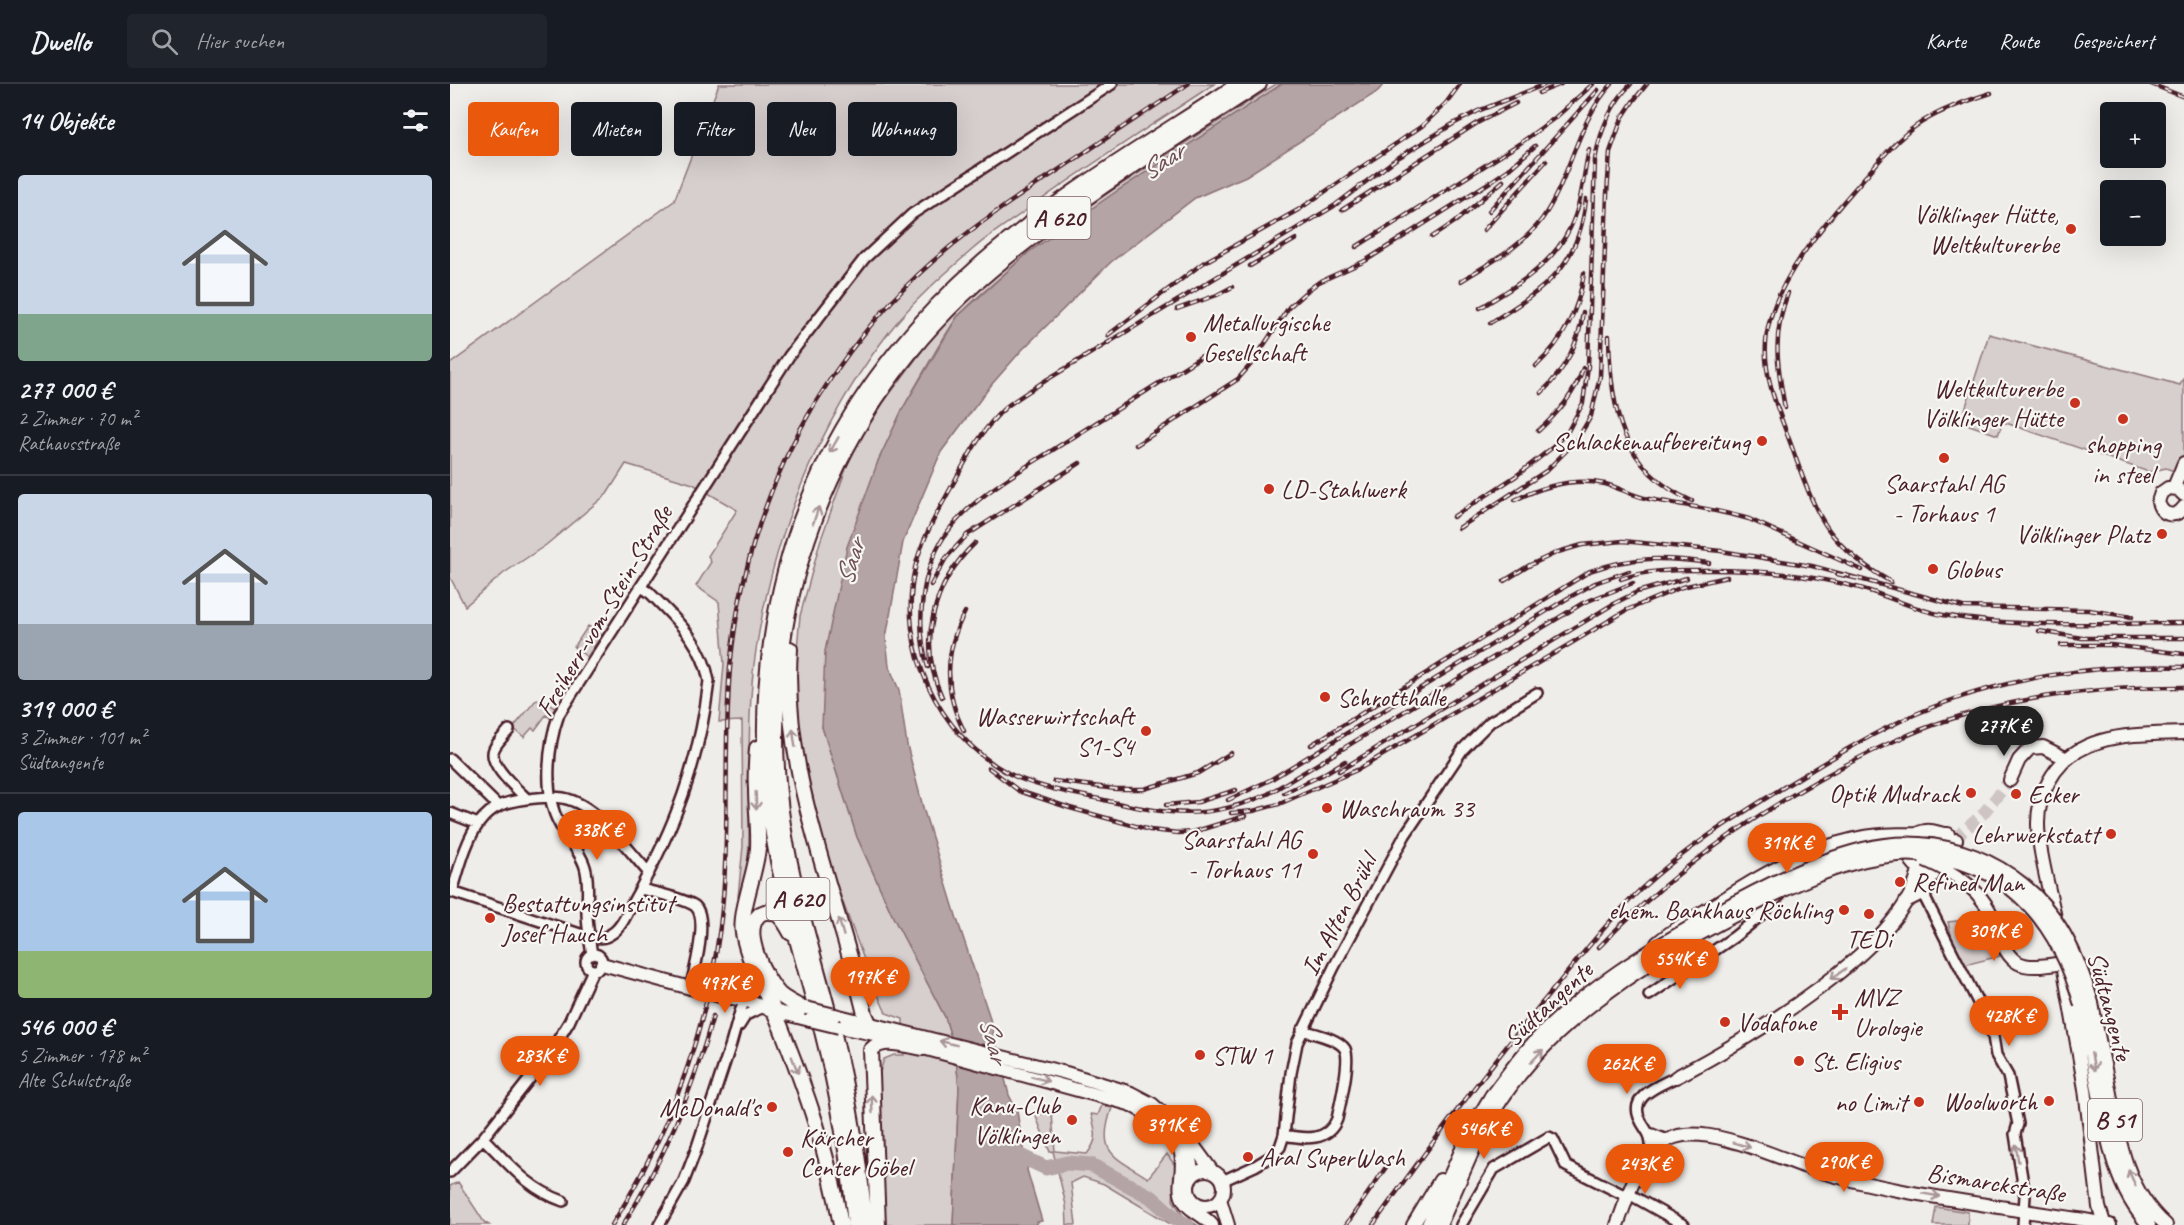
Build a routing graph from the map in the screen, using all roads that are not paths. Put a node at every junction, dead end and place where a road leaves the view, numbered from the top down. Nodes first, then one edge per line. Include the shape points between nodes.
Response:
1 (1112, 84) edge
2 (1239, 84) edge
3 (1260, 84) edge
4 (882, 381) junction
5 (2184, 463) edge
6 (2179, 491) edge
7 (2183, 512) edge
8 (798, 570) junction
9 (641, 587) junction
10 (767, 681) junction
11 (1537, 693) dead end
12 (509, 730) dead end
13 (2184, 733) edge
14 (2065, 758) junction
15 (450, 759) edge
16 (2010, 780) tunnel mouth
17 (550, 797) junction
18 (527, 799) junction
19 (497, 805) junction
20 (450, 813) edge
21 (478, 825) junction
22 (1917, 834) junction
23 (1911, 856) junction
24 (1919, 868) junction
25 (1936, 870) junction
26 (649, 873) junction
27 (1925, 888) junction
28 (641, 889) junction
29 (451, 893) edge
30 (1906, 901) junction
31 (589, 937) junction
32 (799, 948) junction
33 (1647, 952) junction
34 (2063, 963) junction
35 (753, 966) junction
36 (598, 967) junction
37 (690, 989) junction
38 (1649, 995) dead end
39 (745, 1000) junction
40 (2086, 1004) junction
41 (768, 1005) junction
42 (805, 1012) junction
43 (837, 1021) junction
44 (869, 1023) junction
45 (1302, 1030) junction
46 (899, 1038) junction
47 (733, 1039) junction
48 (923, 1048) joint
49 (1676, 1077) joint
50 (1496, 1099) junction
51 (1284, 1135) junction
52 (1651, 1135) junction
53 (1173, 1136) junction
54 (483, 1138) junction
55 (1666, 1141) junction
56 (1651, 1152) junction
57 (1457, 1157) junction
58 (1212, 1171) junction
59 (450, 1172) edge
60 (1461, 1176) junction
61 (1192, 1177) junction
62 (1222, 1181) junction
63 (1629, 1196) junction
64 (1220, 1199) junction
65 (563, 1202) dead end
66 (1206, 1206) junction
67 (2024, 1211) junction
68 (2108, 1224) edge
69 (659, 1225) edge
70 (841, 1225) edge
71 (855, 1225) edge
72 (865, 1225) edge
73 (878, 1225) edge
74 (1212, 1225) edge
75 (1218, 1225) edge
76 (1228, 1225) edge
77 (1413, 1225) edge
78 (1428, 1225) edge
79 (1440, 1225) edge
80 (1448, 1225) edge
81 (1461, 1225) edge
82 (1617, 1225) edge
83 (1684, 1225) edge
84 (2023, 1225) edge
85 (2149, 1225) edge
86 (2166, 1225) edge

1 - 9 street, Freiherr-vom-Stein-Straße via 932,200 892,230 864,259 789,356
2 - 4 highway, A 620 via 1072,195 984,261 919,325
3 - 4 highway, A 620 via 1079,203 990,270
8 -> 4 highway, A 620 via 838,462
4 -> 10 highway, A 620 via 828,457 809,501 781,588
5 - 6 main road
6 - 7 main road via 2166,489 2158,505 2166,514
44 -> 8 highway via 801,784 795,746 789,660
8 - 72 highway, A 620 via 784,627 778,686 780,803 796,893 844,1083
9 - 17 street, Freiherr-vom-Stein-Straße via 559,714 551,740
9 - 26 street via 692,636 710,681 685,795
10 - 32 highway, A 620 via 765,742 769,802 777,858
10 -> 35 highway via 757,737 758,847 742,929
11 - 45 street, Im Alten Brühl via 1490,722 1463,748 1405,835
12 - 18 street via 495,747 493,760
13 - 14 main road via 2100,741
14 - 16 main road via 2043,747 2030,748
14 - 34 main road via 2038,808 2039,839
15 - 19 street
17 - 18 street
17 - 26 street via 581,806 604,823
17 - 31 street, Freiherr-vom-Stein-Straße via 559,824 585,865
18 - 19 street
19 - 21 street
20 - 21 street
21 - 29 street
22 - 23 main road via 1909,845
22 - 25 main road via 1932,830 1949,840 1947,860
22 - 33 main road, bridge via 1854,838 1781,866 1673,929
23 - 24 main road
23 - 34 main road, bridge via 1946,869 1980,894 2002,946 2013,960 2037,966
23 - 38 street via 1842,865 1799,883 1783,892 1734,937
23 - 40 main road, Südtangente / B 51, bridge via 1950,859 1973,867 2020,896 2057,942
50 -> 23 main road, Südtangente / B 51, bridge via 1577,1017 1659,957 1805,880 1863,861
24 - 25 main road
24 - 30 main road via 1917,882
25 - 27 main road
26 - 28 street
27 - 30 main road
67 -> 27 street via 2015,1134 2018,1124 2008,1076 1996,1055 1992,1030 1926,900
28 - 31 street via 613,934
28 - 37 street via 695,906 699,913 698,960
29 - 31 street
30 -> 49 main road via 1867,949 1842,971 1746,1038
31 - 36 street, Freiherr-vom-Stein-Straße via 592,955 598,956
32 - 42 highway via 777,913 764,912 754,920 753,938 765,973 787,1001
32 - 71 highway, A 620 via 836,1095
33 - 40 main road, Südtangente / B 51, bridge via 1759,888 1832,859 1884,845 1928,844 1986,860 2033,894 2067,938 2085,980
33 - 50 main road, Südtangente / B 51, bridge via 1558,1018 1525,1052
34 - 68 main road via 2085,1089 2099,1207
35 - 39 highway via 754,982
35 - 41 highway
36 - 37 main road
36 - 54 street via 550,1053
37 - 39 main road
39 - 41 main road via 760,996
39 - 47 street
40 -> 85 main road, Südtangente / B 51 via 2105,1125 2117,1173 2133,1207
86 -> 40 main road, Südtangente / B 51 via 2139,1194 2127,1169
41 - 42 main road
41 - 47 street via 746,1015
41 -> 70 highway via 799,1074 832,1179
42 - 43 main road, bridge
43 - 44 main road
43 - 46 main road
44 - 46 main road
45 - 51 street, Im Alten Brühl via 1291,1072
45 - 51 street via 1344,1048 1347,1059 1338,1119 1328,1133 1313,1138
46 - 48 highway
58 -> 46 main road via 1186,1134 1152,1104 1131,1093 1066,1073
73 -> 46 highway via 870,1056 880,1043
47 - 69 street via 684,1181
48 -> 53 main road via 1129,1104 1148,1114
49 - 52 street via 1640,1098 1639,1118
50 - 57 main road, Südtangente / B 51 via 1480,1112
50 - 60 main road, Südtangente / B 51
51 - 62 street, Im Alten Brühl via 1280,1147 1270,1157
52 - 55 main road
52 - 56 street
53 - 61 main road via 1189,1153
53 - 74 main road via 1183,1160 1182,1198
54 - 59 street
54 - 65 street via 529,1184
55 - 56 main road
55 -> 67 main road, Bismarckstraße via 1689,1134 1713,1136 1831,1174
56 - 63 main road
57 - 77 main road
57 - 78 main road, Südtangente / B 51
58 - 61 main road
58 - 62 main road
60 - 79 main road, Südtangente / B 51
60 - 80 main road
61 - 66 main road via 1188,1185 1191,1197
62 - 64 main road via 1224,1191
63 - 81 street via 1566,1166 1550,1137 1494,1169
63 - 82 main road
63 - 83 street
64 - 66 main road
64 - 76 main road
66 - 75 main road
67 - 68 main road, Bismarckstraße
67 - 84 street

